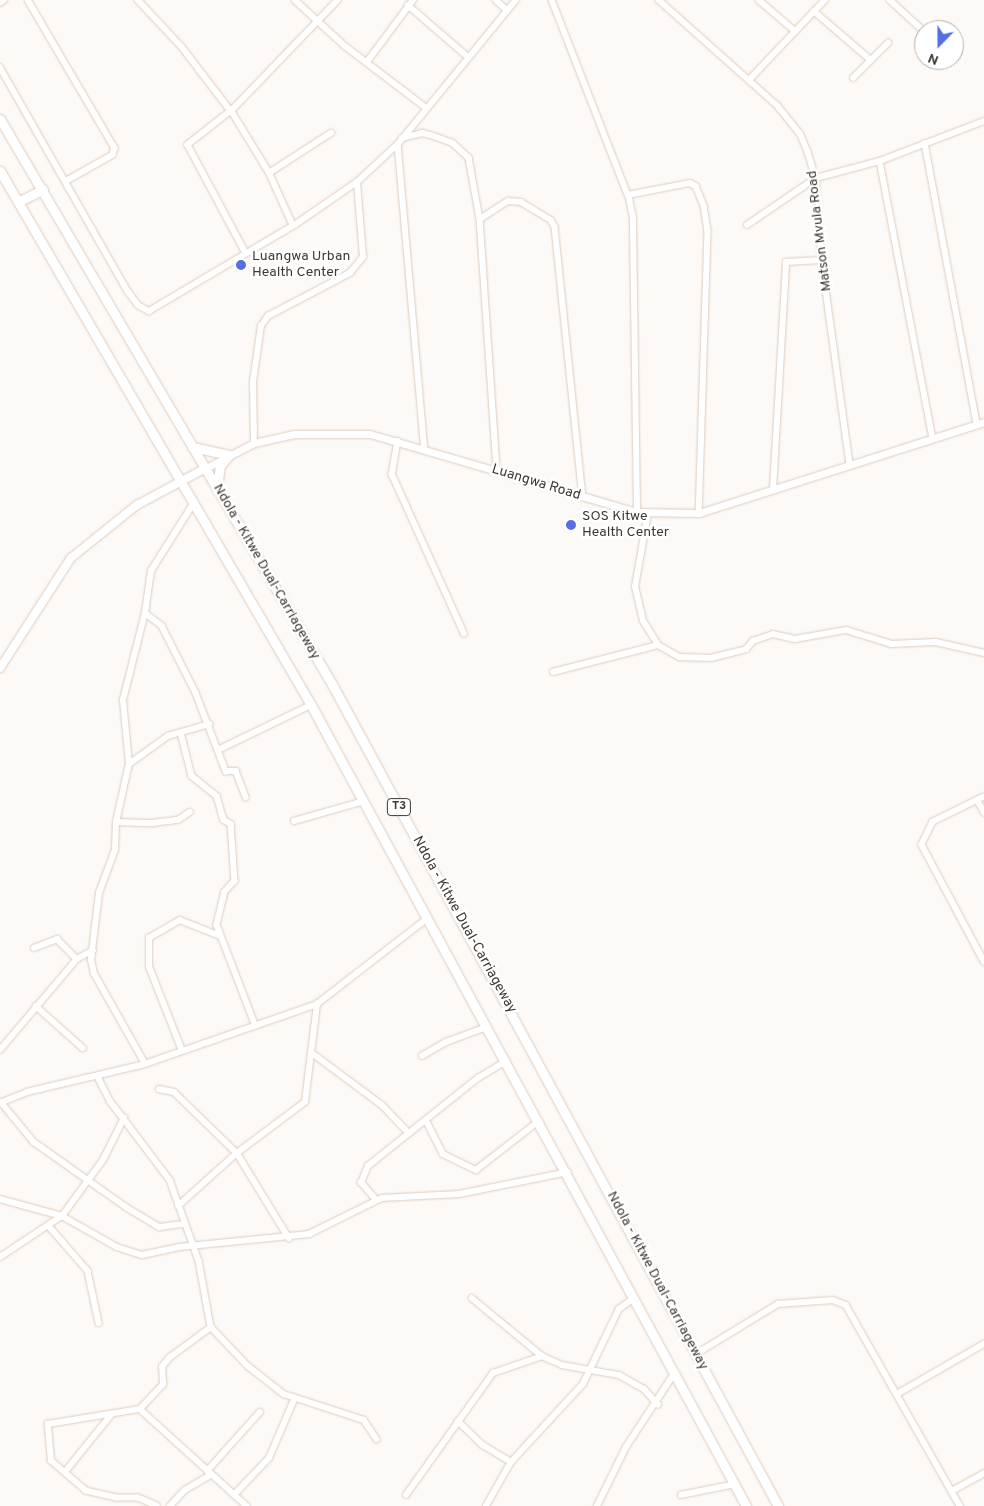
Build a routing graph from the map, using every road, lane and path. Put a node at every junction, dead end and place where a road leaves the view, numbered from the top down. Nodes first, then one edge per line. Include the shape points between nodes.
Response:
1 (4, 0) edge
2 (28, 0) edge
3 (138, 0) edge
4 (295, 0) edge
5 (338, 0) edge
6 (413, 0) edge
7 (496, 0) edge
8 (516, 0) edge
9 (552, 0) edge
10 (659, 0) edge
11 (760, 0) edge
12 (825, 0) edge
13 (890, 0) edge
14 (0, 3) edge
15 (408, 5) junction
16 (507, 10) junction
17 (814, 11) junction
18 (914, 22) edge
19 (319, 23) junction
20 (795, 31) junction
21 (888, 43) dead end
22 (466, 56) junction
23 (871, 60) junction
24 (367, 62) junction
25 (0, 67) edge
26 (853, 78) dead end
27 (750, 79) junction
28 (425, 107) junction
29 (231, 111) junction
30 (0, 119) edge
31 (984, 121) edge
32 (331, 133) dead end
33 (402, 138) junction
34 (925, 143) junction
35 (398, 144) junction
36 (880, 161) junction
37 (0, 171) edge
38 (269, 173) junction
39 (816, 178) junction
40 (67, 181) junction
41 (357, 182) junction
42 (43, 189) junction
43 (628, 195) junction
44 (18, 202) junction
45 (480, 219) junction
46 (747, 225) dead end
47 (293, 226) junction
48 (246, 253) junction
49 (822, 260) junction
50 (981, 423) edge
51 (933, 438) junction
52 (398, 441) junction
53 (254, 442) junction
54 (192, 447) junction
55 (425, 450) junction
56 (229, 455) junction
57 (850, 465) junction
58 (204, 469) junction
59 (497, 471) junction
60 (178, 481) junction
61 (217, 489) junction
62 (774, 490) junction
63 (583, 498) junction
64 (193, 504) junction
65 (637, 512) junction
66 (648, 513) junction
67 (699, 513) junction
68 (145, 613) junction
69 (464, 633) dead end
70 (658, 645) junction
71 (984, 653) edge
72 (0, 668) edge
73 (553, 672) dead end
74 (311, 705) junction
75 (209, 724) junction
76 (181, 733) junction
77 (220, 749) junction
78 (129, 764) junction
79 (246, 797) dead end
80 (984, 797) edge
81 (364, 801) junction
82 (978, 801) junction
83 (190, 812) dead end
84 (984, 812) edge
85 (294, 821) dead end
86 (116, 822) junction
87 (428, 918) junction
88 (218, 935) junction
89 (34, 948) dead end
90 (93, 950) junction
91 (77, 959) junction
92 (984, 961) edge
93 (317, 1004) junction
94 (36, 1006) junction
95 (254, 1024) junction
96 (487, 1027) junction
97 (83, 1048) dead end
98 (0, 1050) edge
99 (182, 1051) junction
100 (312, 1053) junction
101 (422, 1056) dead end
102 (506, 1061) junction
103 (145, 1064) junction
104 (98, 1077) junction
105 (159, 1089) dead end
106 (1, 1103) edge
107 (124, 1118) junction
108 (426, 1120) junction
109 (539, 1121) junction
110 (409, 1134) junction
111 (237, 1153) junction
112 (568, 1172) junction
113 (89, 1180) junction
114 (0, 1199) edge
115 (376, 1200) junction
116 (178, 1206) junction
117 (62, 1216) junction
118 (184, 1224) junction
119 (49, 1226) junction
120 (289, 1238) junction
121 (195, 1246) junction
122 (0, 1258) edge
123 (472, 1298) dead end
124 (634, 1298) junction
125 (99, 1324) dead end
126 (211, 1327) junction
127 (984, 1344) edge
128 (696, 1354) junction
129 (542, 1356) junction
130 (589, 1369) junction
131 (674, 1374) junction
132 (899, 1393) junction
133 (294, 1400) junction
134 (658, 1404) junction
135 (140, 1409) junction
136 (260, 1412) dead end
137 (110, 1415) junction
138 (458, 1421) junction
139 (377, 1439) dead end
140 (511, 1462) junction
141 (65, 1472) junction
142 (209, 1473) junction
143 (984, 1473) edge
144 (736, 1484) junction
145 (952, 1490) junction
146 (234, 1495) junction
147 (406, 1495) dead end
148 (681, 1495) dead end
149 (157, 1506) edge
150 (170, 1506) edge
151 (247, 1506) edge
152 (486, 1506) edge
153 (597, 1506) edge
154 (746, 1506) edge
155 (778, 1506) edge
156 (960, 1506) edge

1 - 14 street
2 - 40 street via 115,148 113,155
3 - 29 street via 182,47
4 - 19 street
5 - 19 street
6 - 15 street
7 - 16 street
8 - 16 street
9 - 43 street
10 - 27 street, Matson Mvula Road
11 - 20 street
12 - 17 street
13 - 18 street
15 - 22 street
15 - 24 street
16 - 22 street
17 - 20 street
17 - 23 street
19 - 24 street
19 - 29 street
20 - 27 street
21 - 23 street
22 - 28 street
23 - 26 street
24 - 28 street
25 - 40 street
27 - 39 street, Matson Mvula Road via 800,133
28 - 33 street
29 - 38 street
29 - 48 street via 188,145
30 - 42 highway, Ndola - Kitwe Dual-Carriageway / T3
31 - 34 street
32 - 38 street
33 - 35 street
33 - 45 street via 422,133 431,135 465,152
34 - 36 street
34 - 50 street
35 - 41 street
35 - 55 street
36 - 39 street
36 - 51 street
37 - 44 highway, Ndola - Kitwe Dual-Carriageway / T3
38 - 47 street
39 - 46 street
39 - 49 street, Matson Mvula Road
40 - 48 street via 128,291 146,312
41 - 47 street
41 - 53 street via 363,257 350,273 268,316 261,326 253,382
42 - 44 highway
42 - 54 highway, Ndola - Kitwe Dual-Carriageway / T3
43 - 65 street via 633,218
43 - 67 street via 690,183 696,186 706,215
44 - 60 highway, Ndola - Kitwe Dual-Carriageway / T3
45 - 59 street
45 - 63 street via 508,201 521,202 551,220 555,227
47 - 48 street
49 - 57 street, Matson Mvula Road
49 - 62 street via 786,262
50 - 51 street, Luangwa Road
51 - 57 street, Luangwa Road
52 - 53 street, Luangwa Road via 370,434 314,431
52 - 55 street, Luangwa Road
52 - 69 street via 392,474
53 - 56 street, Luangwa Road
54 - 56 highway
54 - 58 highway, Ndola - Kitwe Dual-Carriageway / T3
55 - 59 street, Luangwa Road
56 - 58 street, Luangwa Road
56 - 61 highway via 220,466
57 - 62 street, Luangwa Road
58 - 60 main road, Luangwa Road
58 - 61 highway, Ndola - Kitwe Dual-Carriageway / T3
59 - 63 street, Luangwa Road
60 - 64 highway, Ndola - Kitwe Dual-Carriageway / T3
60 - 72 main road, Luangwa Road via 108,526 71,558
61 - 128 highway, Ndola - Kitwe Dual-Carriageway / T3 via 337,695
62 - 67 street, Luangwa Road
63 - 65 street, Luangwa Road
64 - 68 street via 153,567
64 - 74 highway, Ndola - Kitwe Dual-Carriageway / T3
65 - 66 street, Luangwa Road
66 - 67 street, Luangwa Road
66 - 70 street via 635,587 643,621
68 - 75 street via 162,626
68 - 78 street via 123,700
70 - 71 street via 680,657 711,658 746,649 753,641 773,634 795,639 846,630 892,644 936,642
70 - 73 street
74 - 77 street
74 - 81 highway, Ndola - Kitwe Dual-Carriageway / T3
75 - 76 street
75 - 77 street
76 - 78 street via 168,736
76 - 88 street via 192,776 217,796 224,820 231,824 235,880 222,900
77 - 79 street via 226,771 236,771
78 - 86 street
80 - 82 street
81 - 85 street
81 - 87 highway, Ndola - Kitwe Dual-Carriageway / T3
82 - 84 street
82 - 92 street via 933,822 922,846
83 - 86 street via 178,820 152,824
86 - 90 street via 115,850 99,893
87 - 93 street
87 - 96 highway, Ndola - Kitwe Dual-Carriageway / T3
88 - 95 street via 231,957
88 - 99 street via 181,920 149,938 149,967
89 - 91 street via 57,939
90 - 91 street
90 - 103 street via 94,974
91 - 94 street
93 - 95 street
93 - 100 street
94 - 97 street
94 - 98 street
95 - 99 street
96 - 101 street via 446,1042
96 - 102 highway, Ndola - Kitwe Dual-Carriageway / T3
99 - 103 street
100 - 110 street via 382,1105
100 - 111 street via 305,1102
102 - 108 street
102 - 109 highway, Ndola - Kitwe Dual-Carriageway / T3
103 - 104 street
104 - 106 street via 27,1092
104 - 107 street
105 - 111 street via 174,1092
106 - 113 street via 34,1142
107 - 113 street
107 - 116 street via 166,1174
108 - 109 street via 443,1154 476,1170
108 - 110 street
109 - 112 highway, Ndola - Kitwe Dual-Carriageway / T3
110 - 115 street via 382,1153 362,1176 363,1187
111 - 116 street
111 - 120 street
112 - 115 street via 459,1194
112 - 124 highway, Ndola - Kitwe Dual-Carriageway / T3
113 - 117 street
113 - 118 street via 159,1227
114 - 117 street
115 - 120 street via 319,1231
116 - 118 street
117 - 119 street
117 - 121 street via 134,1254
118 - 121 street
119 - 122 street
119 - 125 street via 88,1271
120 - 121 street
121 - 126 street
123 - 129 street
124 - 130 street via 620,1307
124 - 131 highway, Ndola - Kitwe Dual-Carriageway / T3
126 - 133 street via 248,1366
126 - 135 street via 169,1358 162,1367 163,1384
127 - 132 street
128 - 132 street via 778,1304 833,1300 846,1305
128 - 155 highway, Ndola - Kitwe Dual-Carriageway / T3
129 - 130 street via 562,1365
129 - 138 street via 493,1372
130 - 134 street via 633,1382
130 - 140 street via 583,1384
131 - 134 street
131 - 144 highway, Ndola - Kitwe Dual-Carriageway / T3
132 - 145 street
133 - 139 street via 364,1420
133 - 146 street via 269,1458
134 - 153 street via 626,1447
135 - 137 street
135 - 142 street
136 - 142 street
137 - 141 street
137 - 141 street via 48,1424 51,1461
138 - 140 street via 483,1445
138 - 147 street
140 - 152 street
141 - 149 street via 86,1491 116,1498 138,1498
142 - 146 street
142 - 150 street via 185,1490
143 - 145 street
144 - 148 street
144 - 154 highway, Ndola - Kitwe Dual-Carriageway / T3
145 - 156 street
146 - 151 street

